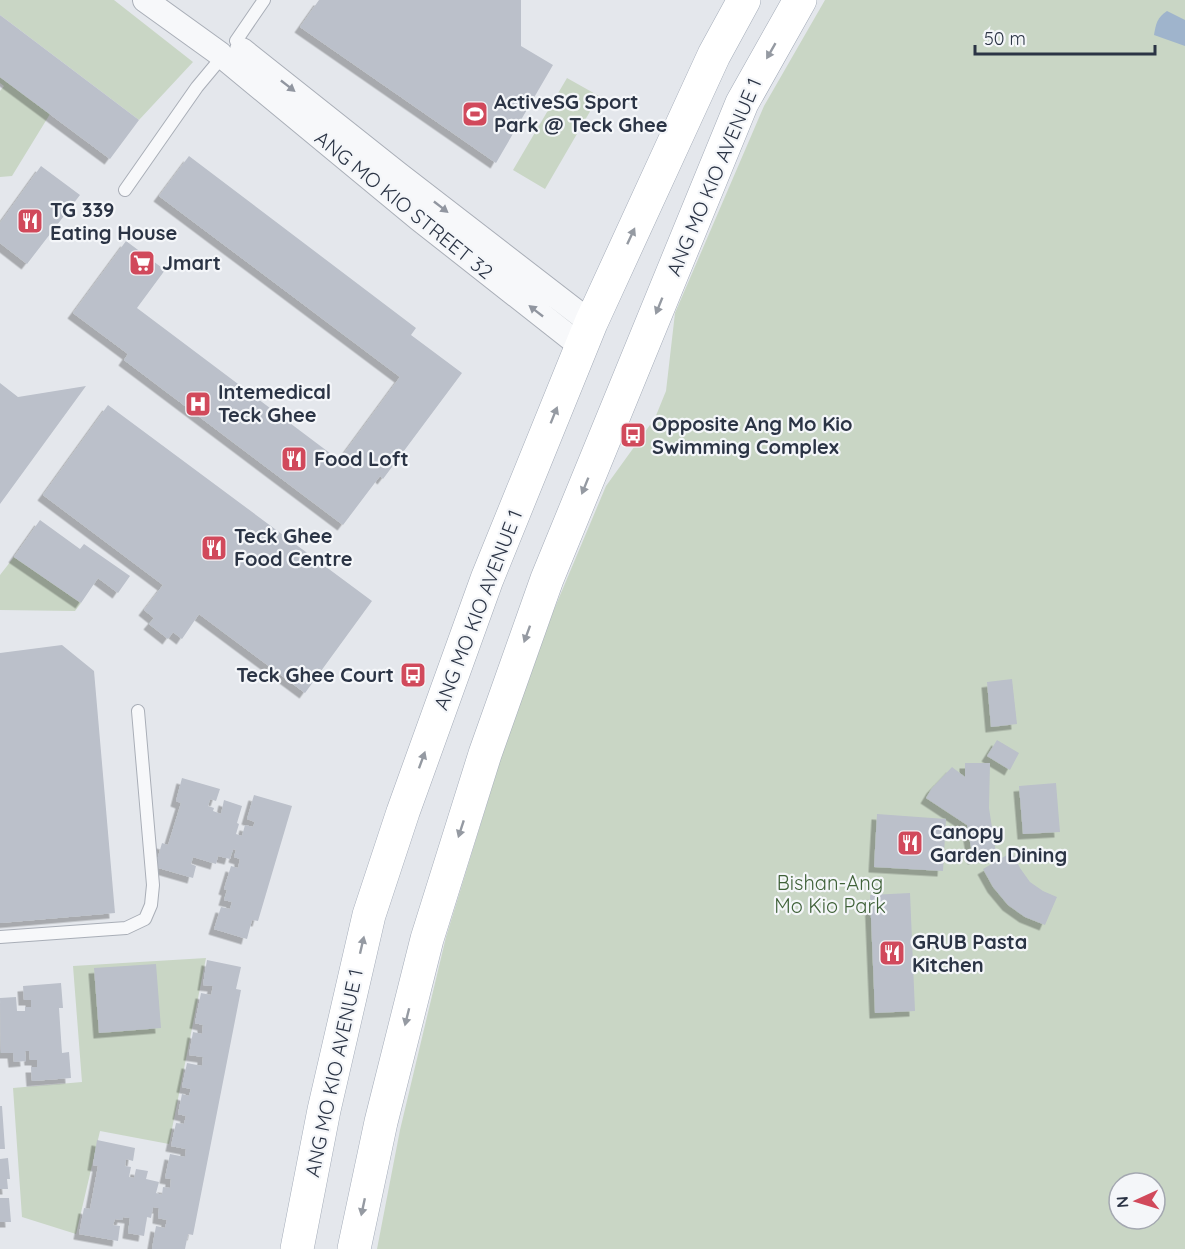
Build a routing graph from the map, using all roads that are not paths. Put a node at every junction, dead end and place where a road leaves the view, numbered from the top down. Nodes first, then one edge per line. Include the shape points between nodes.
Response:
1 (145, 0) edge
2 (170, 0) edge
3 (264, 0) edge
4 (744, 0) edge
5 (800, 0) edge
6 (230, 50) junction
7 (125, 190) dead end
8 (586, 335) junction
9 (138, 711) dead end
10 (0, 937) edge
11 (297, 1249) edge
12 (354, 1249) edge

1 - 6 street, ANG MO KIO STREET 32
2 - 6 street, ANG MO KIO STREET 32
3 - 6 lane
8 -> 4 main road, ANG MO KIO AVENUE 1 via 714,55
5 -> 12 main road, ANG MO KIO AVENUE 1 via 742,103 526,637 427,939
6 - 7 lane via 197,87
6 - 8 street, ANG MO KIO STREET 32 via 418,218
11 -> 8 main road, ANG MO KIO AVENUE 1 via 369,915 487,579
9 - 10 lane via 153,885 146,919 126,928

